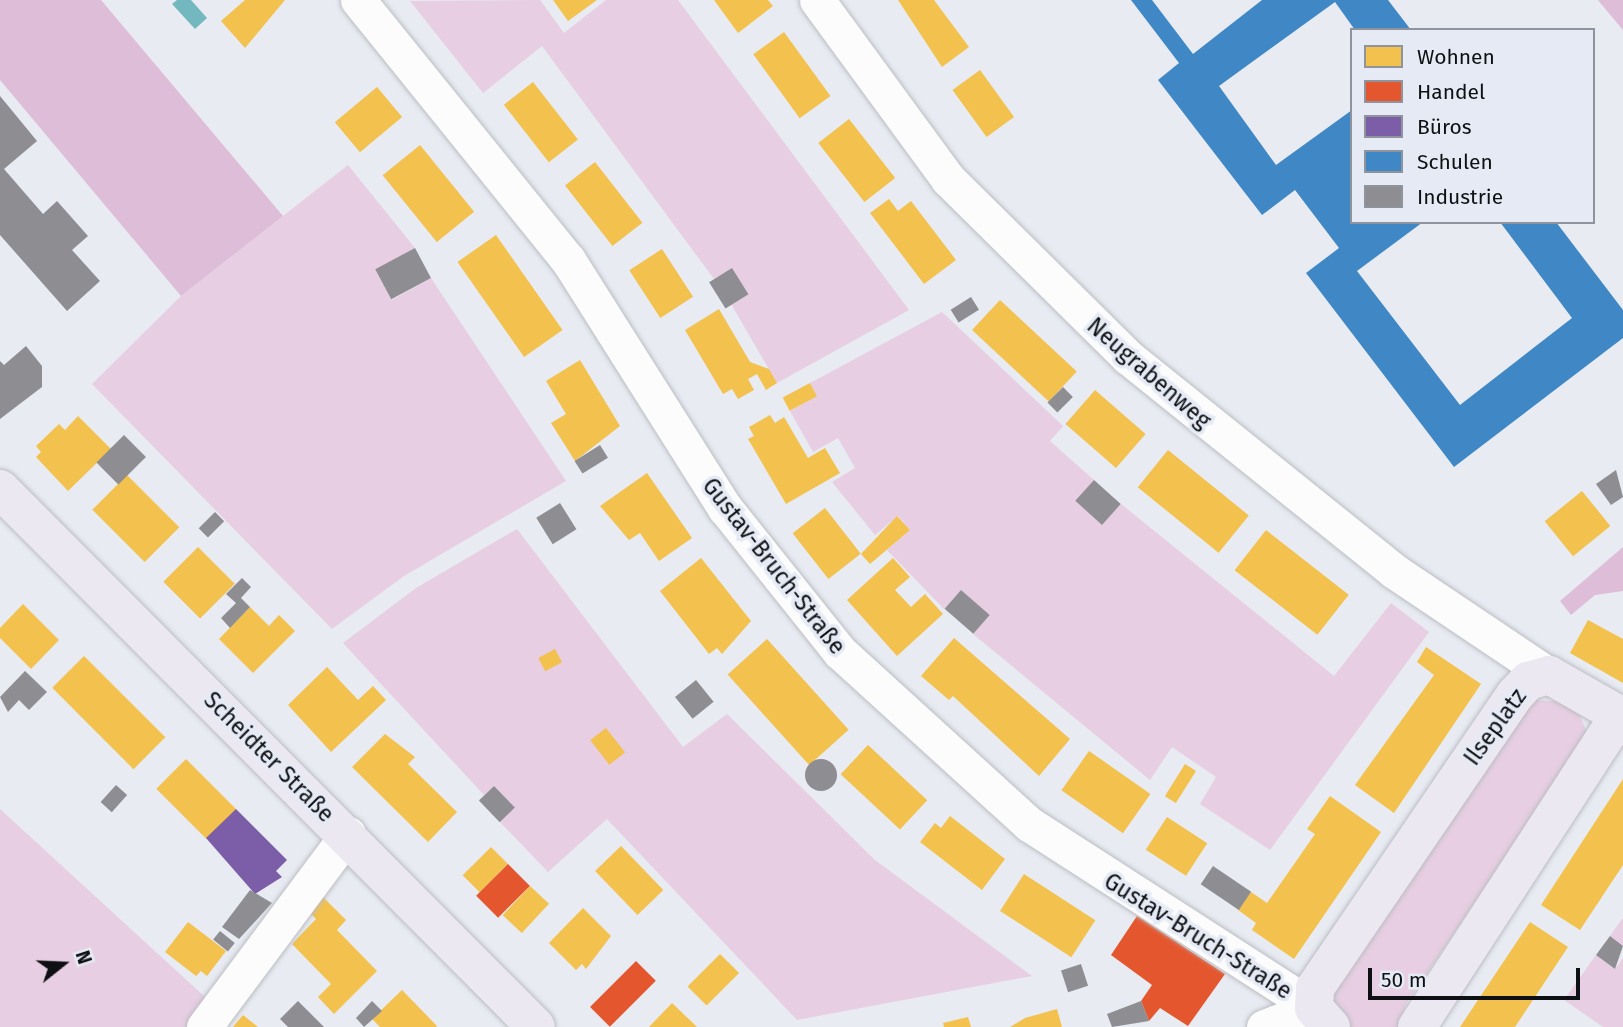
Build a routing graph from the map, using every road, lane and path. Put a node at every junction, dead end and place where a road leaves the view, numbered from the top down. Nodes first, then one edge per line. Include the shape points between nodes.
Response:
1 (358, 0) edge
2 (817, 0) edge
3 (0, 489) edge
4 (1549, 675) junction
5 (1617, 732) edge
6 (348, 834) junction
7 (1322, 1017) edge
8 (204, 1027) edge
9 (536, 1027) edge
10 (1264, 1027) edge
11 (1417, 1027) edge

1 - 7 street, Gustav-Bruch-Straße via 568,260 725,508 840,652 900,713 1030,824
2 - 4 street, Neugrabenweg via 948,178 1128,358 1383,563
3 - 6 main road, Scheidter Straße
4 - 5 main road, Ilseplatz
4 - 7 main road, Ilseplatz via 1528,681 1515,695 1327,966 1315,988
5 - 11 main road, Ilseplatz
6 - 8 street
6 - 9 main road, Scheidter Straße
7 - 10 street

